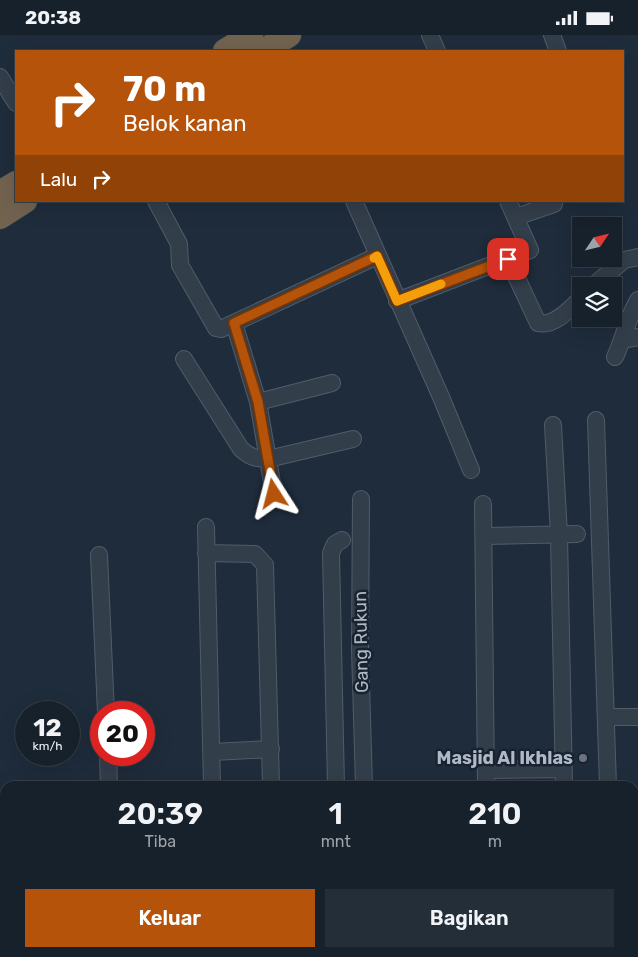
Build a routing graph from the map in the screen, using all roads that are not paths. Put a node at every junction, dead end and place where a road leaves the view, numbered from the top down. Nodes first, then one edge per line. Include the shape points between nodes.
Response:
1 (251, 35) edge
2 (430, 35) edge
3 (552, 35) edge
4 (227, 50) edge
5 (437, 50) edge
6 (558, 50) edge
7 (0, 77) edge
8 (15, 101) edge
9 (15, 184) edge
10 (0, 193) edge
11 (23, 202) edge
12 (157, 202) edge
13 (354, 202) edge
14 (508, 202) edge
15 (554, 203) dead end
16 (0, 217) edge
17 (516, 217) junction
18 (377, 256) junction
19 (638, 257) edge
20 (508, 259) junction
21 (604, 277) edge
22 (638, 300) edge
23 (397, 301) junction
24 (572, 306) edge
25 (234, 323) junction
26 (630, 339) edge
27 (615, 357) dead end
28 (184, 359) dead end
29 (332, 383) dead end
30 (258, 402) junction
31 (596, 420) dead end
32 (553, 425) dead end
33 (353, 439) dead end
34 (268, 459) junction
35 (471, 470) dead end
36 (274, 494) dead end
37 (360, 499) dead end
38 (483, 504) dead end
39 (206, 527) dead end
40 (577, 534) dead end
41 (558, 535) junction
42 (485, 536) junction
43 (342, 540) dead end
44 (206, 553) junction
45 (100, 555) dead end
46 (106, 701) edge
47 (607, 717) junction
48 (638, 717) edge
49 (270, 749) junction
50 (213, 752) junction
51 (108, 766) edge
52 (564, 769) junction
53 (486, 778) edge
54 (109, 781) edge
55 (212, 781) edge
56 (271, 781) edge
57 (336, 781) edge
58 (364, 781) edge
59 (564, 781) edge
60 (608, 781) edge

1 - 4 highway
2 - 5 street
3 - 6 street
7 - 8 street
9 - 10 highway
11 - 16 highway
12 - 25 street via 180,244 180,265 212,323 221,329
13 - 18 street
14 - 17 street
15 - 17 street
17 - 20 street via 530,250
18 - 23 street
18 - 25 street
19 - 21 street via 624,260
20 - 23 street
20 - 24 street via 538,323 560,317
22 - 26 street via 628,317
23 - 35 street
25 - 30 street
26 - 27 street
28 - 34 street via 241,449 256,459
29 - 30 street
30 - 34 street
31 - 47 street
32 - 41 street
33 - 34 street
34 - 36 street
37 - 58 street, Gang Rukun
38 - 42 street
39 - 44 street
40 - 41 street
41 - 42 street
41 - 52 street
42 - 53 street
43 - 57 street via 335,544 331,553
44 - 49 street via 255,554 265,565
44 - 50 street
45 - 46 street
47 - 48 street
47 - 60 street
49 - 50 street
49 - 56 street
50 - 55 street
51 - 54 street
52 - 53 street
52 - 59 street

